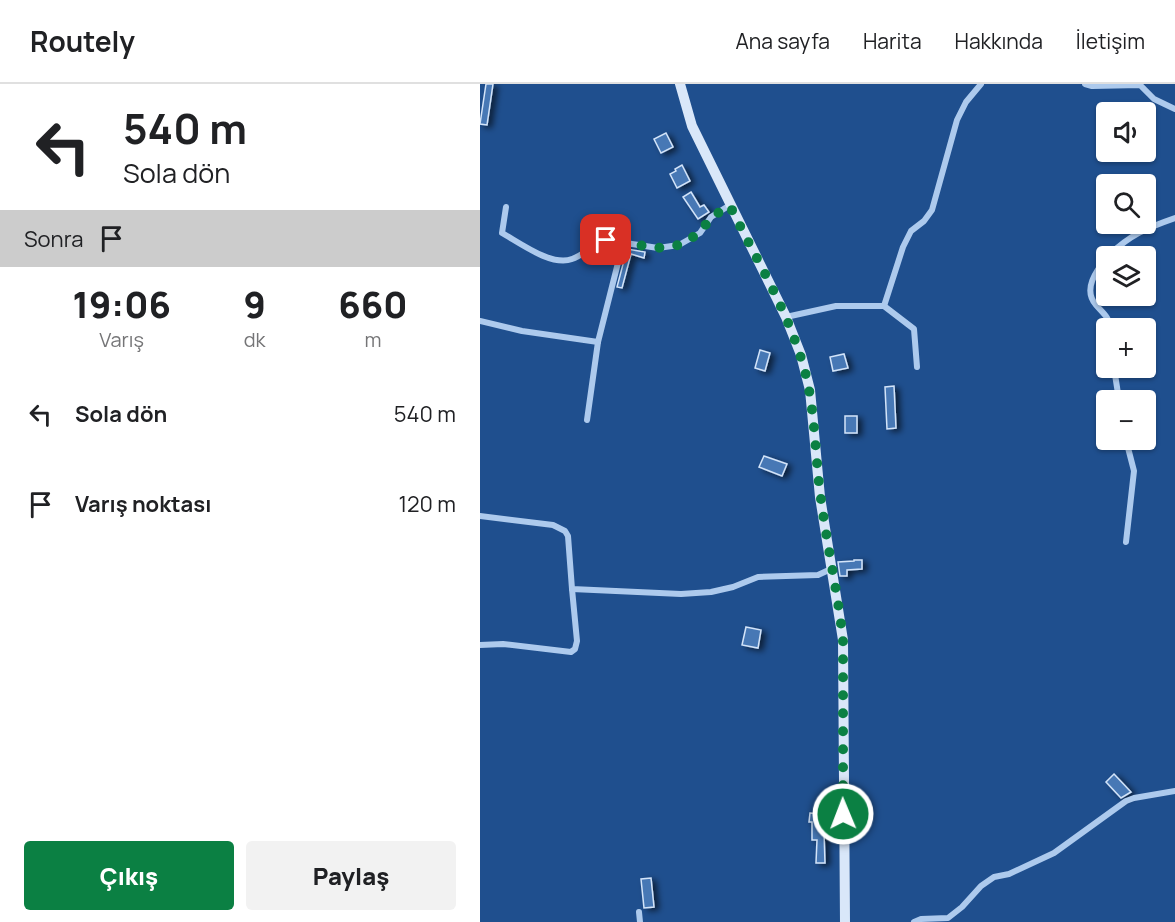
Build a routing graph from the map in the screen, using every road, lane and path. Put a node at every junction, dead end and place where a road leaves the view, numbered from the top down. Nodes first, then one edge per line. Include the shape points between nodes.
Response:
1 (680, 84) edge
2 (981, 84) edge
3 (1085, 84) edge
4 (1140, 85) edge
5 (1175, 110) edge
6 (730, 206) junction
7 (506, 207) dead end
8 (1175, 218) edge
9 (623, 243) junction
10 (1119, 246) edge
11 (1096, 272) edge
12 (1096, 304) edge
13 (884, 306) junction
14 (1098, 306) edge
15 (786, 317) junction
16 (1108, 318) edge
17 (480, 321) edge
18 (598, 342) junction
19 (917, 367) dead end
20 (586, 420) dead end
21 (1129, 450) edge
22 (480, 516) edge
23 (1126, 542) dead end
24 (831, 569) junction
25 (572, 589) junction
26 (480, 645) edge
27 (1175, 791) edge
28 (639, 912) dead end
29 (640, 922) edge
30 (845, 922) edge
31 (914, 922) edge

1 - 6 main road via 692,126
2 - 13 street via 957,120 932,210 911,231
3 - 4 street
4 - 5 street via 1154,99
6 - 9 street via 711,217 700,233 679,245 658,248
6 - 15 main road
7 - 9 street via 502,233 553,260 572,260 606,240
8 - 10 street via 1143,229
9 - 18 street
11 - 12 street via 1091,293
13 - 15 street via 836,306
13 - 19 street via 914,329
14 - 16 street
15 - 24 main road via 810,390
17 - 18 street
18 - 20 street
21 - 23 street via 1134,471
22 - 25 street via 552,525 565,531
24 - 25 street via 818,575 758,577 733,587 691,593
24 - 30 main road via 843,640
25 - 26 street via 575,649 566,652
27 - 31 street via 1126,801 1054,853 994,877 948,918
28 - 29 street

